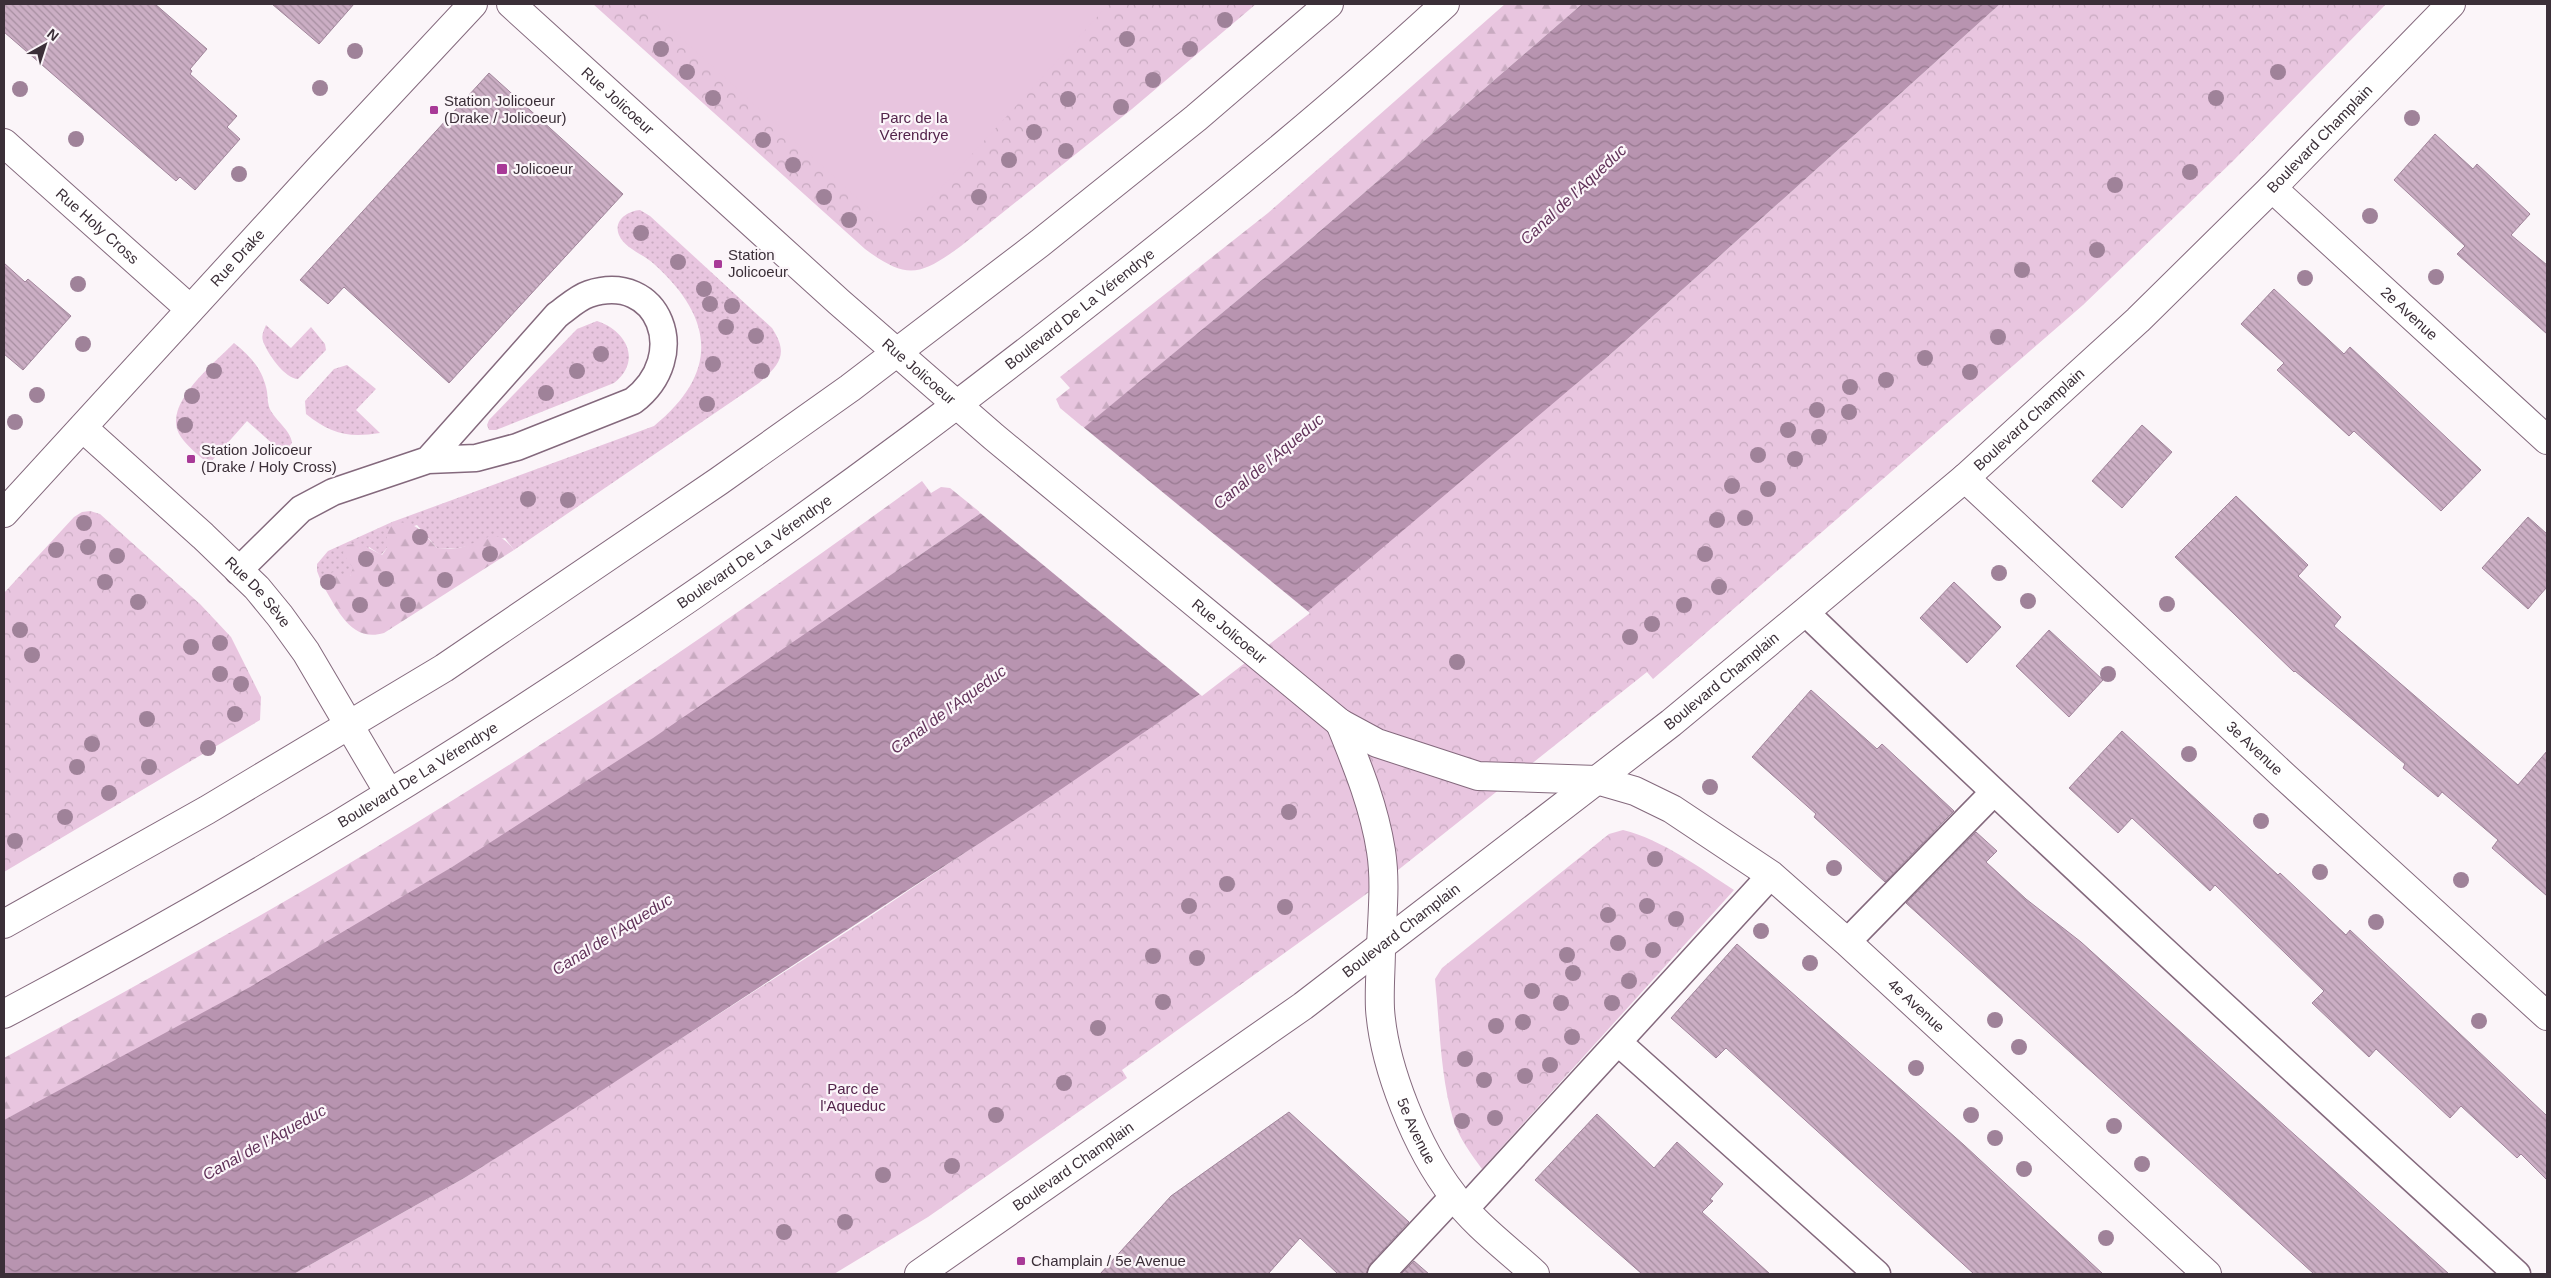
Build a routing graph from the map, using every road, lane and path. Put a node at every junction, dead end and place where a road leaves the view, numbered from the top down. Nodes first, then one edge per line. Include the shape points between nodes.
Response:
1 (473, 4) edge
2 (511, 4) edge
3 (1329, 4) edge
4 (1445, 4) edge
5 (2450, 4) edge
6 (4, 143) edge
7 (2272, 188) junction
8 (190, 310) junction
9 (897, 352) junction
10 (957, 405) junction
11 (83, 428) junction
12 (2547, 440) edge
13 (428, 460) junction
14 (1965, 478) junction
15 (4, 513) edge
16 (238, 571) junction
17 (1805, 612) junction
18 (1340, 723) junction
19 (349, 726) junction
20 (1596, 780) junction
21 (389, 793) junction
22 (1993, 793) junction
23 (1771, 876) junction
24 (4, 924) edge
25 (1847, 942) junction
26 (1381, 948) junction
27 (4, 1014) edge
28 (2547, 1016) edge
29 (1619, 1043) junction
30 (1459, 1203) junction
31 (919, 1274) edge
32 (1381, 1274) edge
33 (1536, 1274) edge
34 (1877, 1274) edge
35 (2207, 1274) edge
36 (2517, 1274) edge

1 - 8 street, Rue Drake
2 - 9 street, Rue Jolicoeur
3 - 9 street via 1128,173
4 - 10 street, Boulevard De La Vérendrye via 1209,209
5 - 7 street, Boulevard Champlain
6 - 8 street, Rue Holy Cross
7 - 12 street, 2e Avenue
7 - 14 street, Boulevard Champlain via 2138,320
8 - 11 street, Rue Drake
9 - 10 street, Rue Jolicoeur
9 - 19 street via 703,492 444,668
10 - 18 street, Rue Jolicoeur
10 - 21 street, Boulevard De La Vérendrye via 899,450 673,608
11 - 15 street, Rue Drake
11 - 16 street, Rue De Sève
13 - 13 lane via 476,458 517,447 633,401 644,393 660,368 665,337 650,307 630,294 602,291 588,294 572,304 557,315
13 - 16 lane via 353,484 312,502 287,521
14 - 17 street, Boulevard Champlain
14 - 28 street, 3e Avenue
16 - 19 street, Rue De Sève via 280,616 306,652
17 - 20 street, Boulevard Champlain via 1671,723
17 - 22 lane
18 - 20 street, Rue Jolicoeur via 1377,743 1478,776
18 - 26 street, Rue Jolicoeur via 1362,777 1381,852
19 - 21 street, Rue De Sève
19 - 24 street
20 - 23 street, 4e Avenue via 1635,791 1672,808
20 - 26 street, Boulevard Champlain
21 - 27 street, Boulevard De La Vérendrye via 161,927
22 - 25 lane
22 - 36 lane
23 - 25 street, 4e Avenue
23 - 29 lane
25 - 35 street, 4e Avenue
26 - 30 street, 5e Avenue via 1380,1010 1399,1090 1428,1160
26 - 31 street, Boulevard Champlain
29 - 30 lane
29 - 34 lane
30 - 32 lane
30 - 33 street, 5e Avenue

